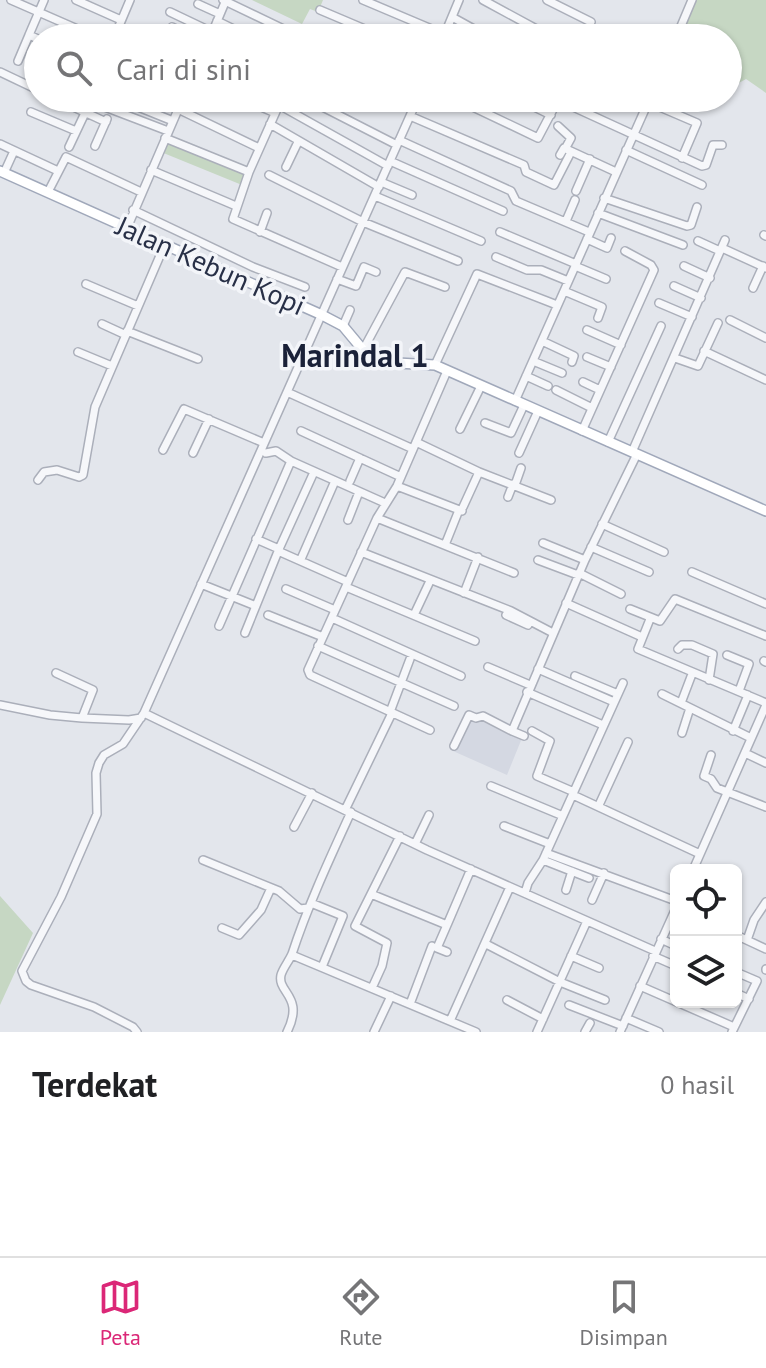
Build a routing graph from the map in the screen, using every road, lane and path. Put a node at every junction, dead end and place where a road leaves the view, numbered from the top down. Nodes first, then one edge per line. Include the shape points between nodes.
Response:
1 (11, 0) edge
2 (44, 0) edge
3 (76, 0) edge
4 (130, 0) edge
5 (225, 0) edge
6 (363, 0) edge
7 (459, 0) edge
8 (483, 0) edge
9 (547, 0) edge
10 (692, 0) edge
11 (198, 4) dead end
12 (320, 10) dead end
13 (38, 12) junction
14 (170, 12) dead end
15 (219, 17) junction
16 (452, 17) junction
17 (121, 20) junction
18 (591, 22) dead end
19 (33, 24) edge
20 (66, 24) edge
21 (119, 24) edge
22 (191, 24) edge
23 (216, 24) edge
24 (230, 24) edge
25 (274, 24) edge
26 (353, 24) edge
27 (417, 24) edge
28 (450, 24) edge
29 (465, 24) edge
30 (527, 24) edge
31 (682, 24) edge
32 (24, 47) edge
33 (18, 61) dead end
34 (0, 72) edge
35 (24, 83) edge
36 (31, 112) dead end
37 (116, 112) edge
38 (151, 112) edge
39 (177, 112) edge
40 (194, 112) edge
41 (275, 112) edge
42 (291, 112) edge
43 (335, 112) edge
44 (412, 112) edge
45 (483, 112) edge
46 (545, 112) edge
47 (552, 112) edge
48 (584, 112) edge
49 (644, 112) edge
50 (674, 112) edge
51 (85, 113) joint
52 (551, 115) junction
53 (410, 116) junction
54 (173, 121) junction
55 (270, 124) junction
56 (558, 126) dead end
57 (76, 131) junction
58 (167, 134) junction
59 (633, 136) junction
60 (298, 142) junction
61 (398, 142) junction
62 (0, 144) edge
63 (722, 145) dead end
64 (95, 146) dead end
65 (69, 147) dead end
66 (259, 148) junction
67 (626, 150) junction
68 (14, 151) junction
69 (565, 151) junction
70 (682, 158) junction
71 (590, 159) junction
72 (389, 164) junction
73 (286, 167) dead end
74 (151, 170) junction
75 (58, 171) junction
76 (2, 172) edge
77 (249, 172) junction
78 (616, 172) junction
79 (269, 175) dead end
80 (380, 184) junction
81 (702, 185) dead end
82 (576, 191) dead end
83 (48, 192) junction
84 (141, 192) junction
85 (412, 195) dead end
86 (375, 196) junction
87 (604, 198) junction
88 (575, 200) dead end
89 (236, 206) junction
90 (697, 207) dead end
91 (133, 210) junction
92 (503, 211) dead end
93 (267, 213) dead end
94 (598, 213) junction
95 (566, 221) junction
96 (363, 222) junction
97 (127, 228) junction
98 (260, 232) junction
99 (500, 232) dead end
100 (588, 235) junction
101 (611, 238) dead end
102 (481, 241) dead end
103 (698, 241) dead end
104 (165, 244) junction
105 (683, 245) dead end
106 (722, 246) junction
107 (625, 251) dead end
108 (232, 257) junction
109 (496, 257) dead end
110 (458, 261) dead end
111 (575, 265) junction
112 (684, 266) dead end
113 (253, 267) junction
114 (342, 267) junction
115 (764, 267) edge
116 (224, 271) junction
117 (376, 272) dead end
118 (274, 276) junction
119 (710, 278) junction
120 (337, 279) junction
121 (606, 279) dead end
122 (245, 281) junction
123 (568, 281) junction
124 (86, 284) dead end
125 (674, 286) dead end
126 (445, 287) dead end
127 (753, 288) dead end
128 (267, 291) junction
129 (564, 291) junction
130 (701, 298) junction
131 (295, 303) junction
132 (659, 303) dead end
133 (557, 305) junction
134 (138, 306) junction
135 (350, 310) dead end
136 (322, 315) junction
137 (692, 317) junction
138 (598, 318) dead end
139 (730, 320) dead end
140 (718, 323) dead end
141 (102, 324) dead end
142 (343, 326) junction
143 (661, 326) dead end
144 (587, 330) dead end
145 (126, 333) junction
146 (766, 338) edge
147 (542, 341) junction
148 (621, 345) junction
149 (363, 350) junction
150 (704, 351) junction
151 (78, 352) dead end
152 (587, 357) dead end
153 (675, 358) junction
154 (198, 359) dead end
155 (533, 361) junction
156 (572, 362) dead end
157 (435, 365) junction
158 (112, 366) junction
159 (611, 367) junction
160 (447, 371) junction
161 (562, 373) dead end
162 (526, 376) junction
163 (766, 380) edge
164 (583, 382) dead end
165 (481, 386) junction
166 (548, 386) dead end
167 (556, 390) dead end
168 (600, 390) junction
169 (287, 392) junction
170 (520, 403) junction
171 (592, 408) junction
172 (538, 411) junction
173 (209, 419) junction
174 (485, 423) dead end
175 (460, 429) dead end
176 (301, 431) dead end
177 (582, 431) junction
178 (608, 442) junction
179 (264, 443) junction
180 (414, 446) junction
181 (163, 450) dead end
182 (193, 453) dead end
183 (266, 453) dead end
184 (519, 453) dead end
185 (635, 453) junction
186 (360, 458) junction
187 (291, 461) junction
188 (521, 468) dead end
189 (314, 472) junction
190 (479, 472) junction
191 (401, 477) junction
192 (38, 480) dead end
193 (335, 481) junction
194 (350, 481) dead end
195 (514, 485) junction
196 (397, 486) junction
197 (359, 492) junction
198 (508, 497) dead end
199 (551, 500) dead end
200 (385, 503) junction
201 (461, 509) junction
202 (766, 511) edge
203 (377, 518) junction
204 (348, 520) dead end
205 (602, 524) junction
206 (256, 539) junction
207 (543, 543) dead end
208 (445, 545) junction
209 (591, 547) junction
210 (278, 550) junction
211 (361, 552) junction
212 (664, 552) dead end
213 (478, 557) junction
214 (301, 559) junction
215 (538, 560) dead end
216 (585, 560) junction
217 (649, 572) dead end
218 (692, 572) dead end
219 (514, 573) dead end
220 (579, 574) junction
221 (430, 581) junction
222 (201, 584) junction
223 (347, 585) junction
224 (286, 589) dead end
225 (464, 593) junction
226 (621, 594) dead end
227 (232, 597) junction
228 (566, 603) junction
229 (766, 604) edge
230 (256, 606) junction
231 (630, 609) dead end
232 (334, 614) junction
233 (268, 615) dead end
234 (414, 615) junction
235 (506, 615) dead end
236 (650, 619) junction
237 (219, 626) dead end
238 (245, 633) dead end
239 (553, 634) junction
240 (766, 636) edge
241 (323, 637) junction
242 (642, 637) junction
243 (475, 641) dead end
244 (318, 646) junction
245 (678, 649) dead end
246 (727, 655) dead end
247 (410, 659) dead end
248 (488, 667) dead end
249 (538, 669) junction
250 (56, 673) dead end
251 (692, 674) junction
252 (461, 676) dead end
253 (575, 676) dead end
254 (709, 680) junction
255 (402, 681) junction
256 (623, 683) dead end
257 (529, 689) junction
258 (739, 691) junction
259 (662, 694) dead end
260 (748, 695) junction
261 (616, 698) junction
262 (681, 703) junction
263 (0, 705) edge
264 (454, 706) dead end
265 (766, 706) edge
266 (690, 708) junction
267 (391, 712) junction
268 (142, 715) junction
269 (82, 718) junction
270 (603, 725) junction
271 (430, 730) dead end
272 (512, 731) junction
273 (532, 731) dead end
274 (733, 731) junction
275 (682, 733) dead end
276 (524, 736) dead end
277 (751, 738) junction
278 (628, 742) dead end
279 (454, 746) dead end
280 (745, 753) junction
281 (711, 755) dead end
282 (766, 763) edge
283 (491, 786) dead end
284 (728, 792) junction
285 (312, 793) junction
286 (574, 793) junction
287 (599, 805) junction
288 (766, 807) edge
289 (348, 810) junction
290 (429, 815) dead end
291 (563, 816) junction
292 (504, 826) dead end
293 (294, 827) dead end
294 (400, 836) junction
295 (415, 844) junction
296 (546, 852) junction
297 (700, 854) junction
298 (203, 860) dead end
299 (696, 864) edge
300 (471, 869) junction
301 (572, 871) junction
302 (604, 873) junction
303 (589, 878) dead end
304 (510, 887) junction
305 (271, 888) junction
306 (566, 890) dead end
307 (525, 893) junction
308 (371, 894) junction
309 (670, 899) edge
310 (592, 900) dead end
311 (310, 906) junction
312 (764, 908) edge
313 (587, 921) junction
314 (670, 921) edge
315 (447, 925) junction
316 (222, 928) dead end
317 (738, 936) edge
318 (661, 939) junction
319 (747, 940) junction
320 (670, 943) edge
321 (486, 944) junction
322 (431, 946) junction
323 (766, 949) edge
324 (447, 952) dead end
325 (654, 954) junction
326 (292, 955) junction
327 (571, 956) junction
328 (670, 963) edge
329 (322, 967) junction
330 (599, 968) dead end
331 (742, 974) edge
332 (560, 982) junction
333 (640, 986) junction
334 (372, 988) junction
335 (391, 996) junction
336 (742, 996) edge
337 (749, 999) junction
338 (507, 1000) dead end
339 (605, 1000) dead end
340 (410, 1004) junction
341 (569, 1005) dead end
342 (543, 1019) junction
343 (590, 1023) dead end
344 (623, 1025) edge
345 (454, 1026) edge
346 (733, 1029) edge
347 (137, 1032) edge
348 (287, 1032) edge
349 (374, 1032) edge
350 (476, 1032) edge
351 (537, 1032) edge
352 (585, 1032) edge
353 (659, 1032) edge

1 - 13 street
2 - 13 street
3 - 17 street
4 - 17 street
5 - 15 street
5 - 25 street
6 - 27 street
7 - 16 street
8 - 30 street
9 - 18 street
10 - 31 street
11 - 15 street
12 - 26 street
13 - 19 street
13 - 20 street
14 - 22 street
15 - 23 street
15 - 24 street
16 - 28 street
16 - 29 street
17 - 21 street
32 - 33 street
34 - 35 street
36 - 57 street
37 - 58 street
38 - 54 street
39 - 54 street
40 - 66 street
41 - 55 street
42 - 72 street
43 - 61 street
44 - 53 street
45 - 52 street via 538,138
46 - 52 street
47 - 52 street
48 - 59 street
49 - 59 street
50 - 70 street via 697,123
51 - 57 street
51 - 64 street via 106,121
53 - 61 street
53 - 69 street via 523,165 526,172 554,185
54 - 58 street
55 - 60 street
55 - 66 street
56 - 69 street via 571,138
57 - 65 street
58 - 74 street
58 - 77 street
59 - 67 street
59 - 70 street
60 - 73 street
60 - 80 street
61 - 72 street
61 - 95 street
62 - 68 street
63 - 70 street via 713,145 704,166
66 - 77 street
67 - 78 street
67 - 81 street
68 - 75 street
68 - 76 street
69 - 71 street
71 - 78 street
71 - 82 street
72 - 80 street
72 - 92 street
74 - 84 street
74 - 89 street
75 - 83 street
75 - 84 street via 67,157
76 - 83 main road, Jalan Kebun Kopi
77 - 89 street
78 - 87 street
79 - 96 street
80 - 85 street
80 - 86 street
83 - 97 main road, Jalan Kebun Kopi
84 - 91 street
86 - 96 street
86 - 102 street
87 - 90 street via 687,226
87 - 94 street
88 - 95 street
89 - 98 street via 234,220
91 - 97 street
91 - 108 street
93 - 98 street
94 - 100 street
94 - 105 street
95 - 100 street
96 - 110 street
96 - 114 street
97 - 104 main road, Jalan Kebun Kopi
98 - 114 street
99 - 111 street
100 - 101 street via 607,248
100 - 111 street
103 - 106 street
104 - 116 main road, Jalan Kebun Kopi
104 - 134 street
106 - 115 street
106 - 119 street
107 - 148 street via 654,270
108 - 113 street
108 - 116 street
109 - 123 street
111 - 121 street
111 - 123 street
112 - 119 street
113 - 118 street
113 - 122 street
114 - 120 street
115 - 127 street
116 - 122 main road, Jalan Kebun Kopi
117 - 120 street via 364,267 356,286
118 - 128 street
118 - 131 street via 303,286
119 - 130 street
120 - 136 street
122 - 128 main road, Jalan Kebun Kopi
123 - 129 street
124 - 134 street
125 - 130 street
126 - 149 street via 405,271
128 - 131 main road, Jalan Kebun Kopi
129 - 133 street
129 - 138 street via 602,307
130 - 137 street
131 - 136 main road, Jalan Kebun Kopi
132 - 137 street
133 - 147 street
133 - 157 street via 477,274
134 - 145 street
135 - 142 street
136 - 142 main road, Jalan Kebun Kopi
136 - 169 street
137 - 153 street
139 - 146 street
140 - 150 street
141 - 145 street
142 - 149 main road, Jalan Kebun Kopi
143 - 178 street
144 - 148 street
145 - 154 street
145 - 158 street
147 - 155 street
147 - 156 street via 574,356
148 - 159 street
149 - 157 main road, Jalan Kebun Kopi via 388,365
150 - 153 street via 696,367
150 - 163 street
151 - 158 street
152 - 159 street
153 - 185 street
155 - 161 street
155 - 162 street
157 - 160 main road, Jalan Kebun Kopi
158 - 192 street via 95,407 83,475 57,470 44,472
159 - 168 street
160 - 165 main road, Jalan Kebun Kopi
160 - 180 street
162 - 166 street
162 - 170 street
164 - 168 street
165 - 170 main road, Jalan Kebun Kopi
165 - 175 street
167 - 171 street
168 - 171 street
169 - 179 street
169 - 180 street
170 - 172 main road, Jalan Kebun Kopi
170 - 174 street via 511,433
171 - 177 street
172 - 177 main road, Jalan Kebun Kopi
172 - 184 street
173 - 179 street
173 - 181 street via 182,409
173 - 182 street
176 - 186 street
177 - 178 main road, Jalan Kebun Kopi
178 - 185 main road, Jalan Kebun Kopi
179 - 222 street
180 - 190 street
180 - 191 street
183 - 187 street via 276,451
185 - 202 main road, Jalan Kebun Kopi
185 - 205 street
186 - 191 street
186 - 194 street
187 - 189 street
187 - 206 street
188 - 195 street
189 - 193 street
189 - 210 street
190 - 195 street
190 - 201 street
191 - 196 street
193 - 197 street
193 - 214 street
195 - 198 street
195 - 199 street
196 - 200 street
196 - 201 street
197 - 200 street
197 - 204 street
200 - 203 street
201 - 208 street
203 - 208 street
203 - 211 street
205 - 209 street
205 - 212 street
206 - 210 street
206 - 227 street
207 - 216 street
208 - 213 street
209 - 216 street
209 - 217 street
210 - 214 street
210 - 230 street
211 - 221 street
211 - 223 street
213 - 219 street
213 - 225 street
214 - 223 street
215 - 220 street
216 - 220 street
218 - 229 street
220 - 226 street
220 - 228 street
221 - 225 street
221 - 234 street
222 - 227 street
222 - 268 street
223 - 232 street
223 - 234 street
224 - 232 street
225 - 239 street
227 - 230 street
227 - 237 street
228 - 239 street
228 - 242 street
230 - 238 street
231 - 236 street
232 - 241 street
232 - 252 street
233 - 241 street
234 - 243 street
235 - 239 street
236 - 240 street via 660,621 675,599
236 - 242 street
239 - 249 street
241 - 244 street
242 - 251 street via 638,649
244 - 255 street
244 - 267 street via 310,675
245 - 254 street via 687,644 713,654
246 - 258 street via 749,664
247 - 255 street
248 - 257 street
249 - 257 street
249 - 261 street
250 - 269 street via 93,691
251 - 254 street
251 - 262 street
253 - 261 street
254 - 258 street
255 - 264 street
255 - 267 street
256 - 261 street
257 - 270 street
257 - 272 street
258 - 260 street
259 - 262 street
260 - 265 street
260 - 274 street
261 - 270 street
262 - 266 street
263 - 269 street
265 - 277 street
266 - 274 street
266 - 275 street
267 - 271 street
267 - 289 street
268 - 269 street via 129,720
268 - 285 street
268 - 347 street via 123,744 99,763 97,814 22,971 31,985 94,1007
270 - 286 street
272 - 276 street
272 - 279 street via 469,715
273 - 286 street via 550,741 537,776
274 - 277 street
277 - 280 street
278 - 287 street
280 - 282 street
280 - 284 street
281 - 284 street via 704,776
283 - 291 street
284 - 288 street
284 - 297 street
285 - 289 street
285 - 293 street
286 - 287 street
286 - 291 street
287 - 297 street
289 - 294 street
289 - 311 street
290 - 295 street
291 - 296 street
292 - 296 street
294 - 295 street
294 - 308 street
295 - 300 street
296 - 301 street
296 - 302 street
296 - 307 street
297 - 299 street
298 - 305 street
300 - 304 street
300 - 315 street
301 - 303 street
301 - 306 street
302 - 309 street
302 - 310 street
304 - 307 street
304 - 321 street
305 - 311 street via 300,909
305 - 316 street via 261,910 239,935
307 - 313 street
308 - 315 street
308 - 334 street via 355,926 388,945
311 - 326 street
311 - 329 street via 343,916
312 - 319 street
313 - 325 street
313 - 327 street
314 - 318 street
315 - 322 street
317 - 319 street
318 - 320 street
318 - 325 street
319 - 323 street
321 - 332 street
321 - 345 street
322 - 324 street
322 - 340 street
325 - 328 street
325 - 333 street
326 - 329 street
326 - 348 street via 280,978 294,1006
327 - 330 street
327 - 332 street
329 - 334 street
331 - 337 street via 757,980
332 - 339 street
332 - 342 street
333 - 344 street
333 - 346 street
334 - 335 street
335 - 340 street
335 - 349 street
336 - 337 street
337 - 346 street
338 - 342 street
340 - 345 street
341 - 344 street
342 - 351 street
343 - 352 street
344 - 353 street
345 - 350 street

